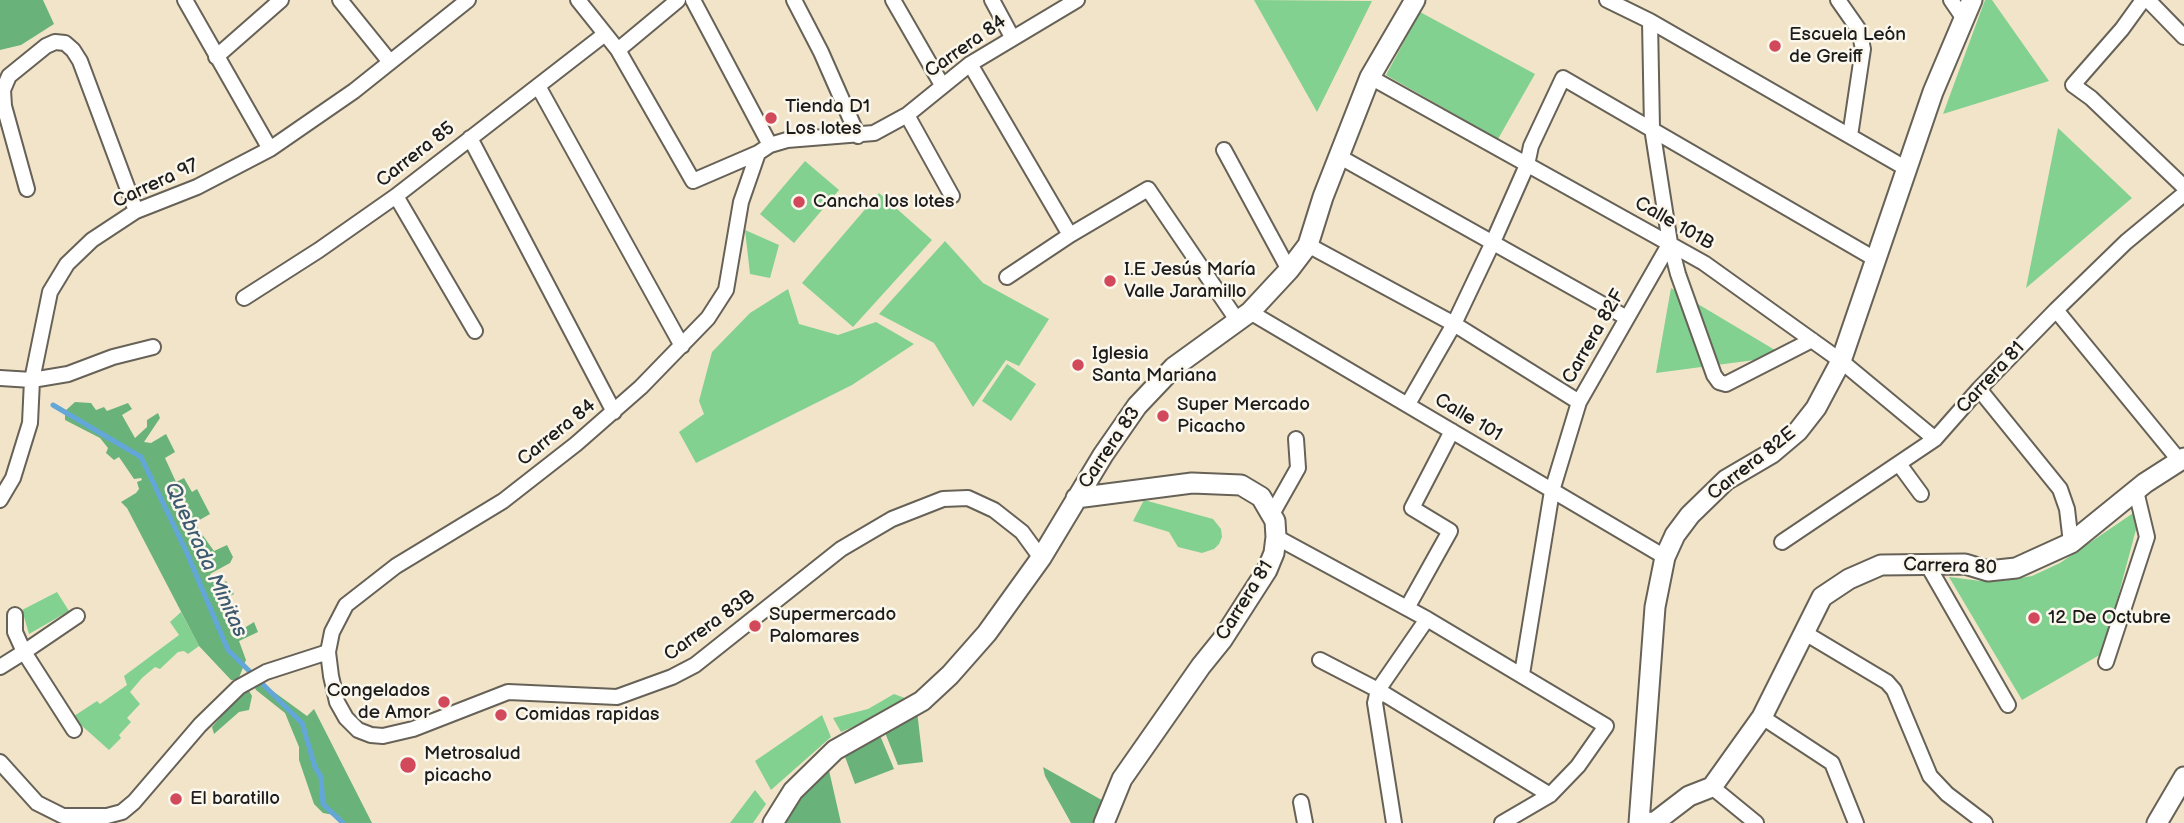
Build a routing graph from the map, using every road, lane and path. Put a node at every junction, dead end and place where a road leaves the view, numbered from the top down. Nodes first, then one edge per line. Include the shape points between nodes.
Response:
1 (186, 0) edge
2 (281, 0) edge
3 (340, 0) edge
4 (468, 0) edge
5 (578, 0) edge
6 (678, 0) edge
7 (693, 0) edge
8 (794, 0) edge
9 (893, 0) edge
10 (992, 0) edge
11 (1077, 0) edge
12 (1415, 0) edge
13 (1607, 0) edge
14 (1838, 0) edge
15 (1951, 0) edge
16 (1972, 0) edge
17 (2146, 0) edge
18 (1964, 19) junction
19 (1650, 21) junction
20 (605, 34) junction
21 (1012, 37) junction
22 (2184, 37) edge
23 (618, 50) junction
24 (216, 57) junction
25 (390, 62) junction
26 (970, 64) junction
27 (1370, 76) junction
28 (942, 85) junction
29 (538, 86) junction
30 (907, 116) junction
31 (1652, 128) junction
32 (858, 136) junction
33 (1850, 136) junction
34 (470, 138) junction
35 (270, 149) junction
36 (764, 149) junction
37 (1224, 150) dead end
38 (1340, 157) junction
39 (1527, 165) junction
40 (1907, 169) junction
41 (2184, 187) edge
42 (27, 189) dead end
43 (2184, 194) edge
44 (396, 196) junction
45 (952, 196) dead end
46 (136, 211) junction
47 (1070, 235) junction
48 (1493, 242) junction
49 (1670, 243) junction
50 (1308, 245) junction
51 (1875, 259) junction
52 (1289, 270) junction
53 (1007, 277) dead end
54 (244, 298) dead end
55 (2056, 310) junction
56 (1243, 316) junction
57 (1627, 318) junction
58 (1454, 324) junction
59 (475, 331) dead end
60 (1812, 340) junction
61 (682, 346) junction
62 (153, 347) dead end
63 (1841, 361) junction
64 (0, 378) edge
65 (32, 380) junction
66 (1979, 389) junction
67 (1579, 402) junction
68 (1408, 404) junction
69 (614, 412) junction
70 (1452, 431) junction
71 (1296, 439) dead end
72 (1935, 439) junction
73 (2181, 459) edge
74 (1899, 464) junction
75 (1552, 491) junction
76 (2136, 491) junction
77 (1921, 494) dead end
78 (1076, 498) junction
79 (0, 500) edge
80 (1272, 514) junction
81 (1276, 537) junction
82 (1782, 542) dead end
83 (2071, 542) junction
84 (1665, 557) junction
85 (1041, 558) junction
86 (1927, 564) junction
87 (1407, 608) junction
88 (16, 615) dead end
89 (77, 616) dead end
90 (1427, 619) junction
91 (1805, 633) junction
92 (24, 652) junction
93 (328, 652) junction
94 (1320, 660) dead end
95 (2106, 662) dead end
96 (0, 667) edge
97 (1522, 674) junction
98 (1378, 690) junction
99 (2008, 705) dead end
100 (1762, 718) junction
101 (74, 730) dead end
102 (2, 767) edge
103 (2184, 777) edge
104 (1712, 787) junction
105 (1550, 795) junction
106 (1301, 802) dead end
107 (773, 823) edge
108 (1104, 823) edge
109 (1306, 823) edge
110 (1394, 823) edge
111 (1502, 823) edge
112 (1648, 823) edge
113 (1756, 823) edge
114 (1856, 823) edge
115 (1985, 823) edge
116 (2157, 823) edge

1 - 24 street
2 - 24 street
3 - 25 street
4 - 25 street, Carrera 97
5 - 20 street
6 - 23 street
7 - 36 street
8 - 32 street
9 - 28 street
10 - 21 street
11 - 21 street, Carrera 84
12 - 27 street, Carrera 83
13 - 19 street
14 - 33 street via 1860,30 1863,49
15 - 18 street
16 - 18 street, Carrera 82E
17 - 22 street
17 - 41 street via 2073,85
18 - 40 street, Carrera 82E
19 - 31 street
19 - 33 street
20 - 23 street
20 - 29 street, Carrera 85
21 - 26 street, Carrera 84
23 - 36 street via 693,181
24 - 35 street
25 - 35 street, Carrera 97
26 - 28 street, Carrera 84
26 - 47 street
27 - 38 street, Carrera 83
27 - 39 street, Calle 101B
28 - 30 street, Carrera 84
29 - 34 street, Carrera 85
29 - 61 street
30 - 32 street, Carrera 84
30 - 45 street
31 - 39 street via 1563,78 1531,146
31 - 49 street
31 - 51 street
32 - 36 street, Carrera 84 via 787,140
33 - 40 street
34 - 44 street, Carrera 85
34 - 69 street
35 - 46 street, Carrera 97 via 197,187
36 - 61 street, Carrera 84 via 741,202 726,290
37 - 52 street
38 - 48 street
38 - 50 street, Carrera 83
39 - 48 street
39 - 49 street, Calle 101B
40 - 51 street, Carrera 82E
42 - 46 street via 3,90 9,76 46,46 65,43 80,61
43 - 55 street, Carrera 81
44 - 54 street, Carrera 85
44 - 59 street
46 - 65 street, Carrera 97 via 92,240 58,276 50,292
47 - 53 street
47 - 56 street, Calle 101 via 1148,189
48 - 57 street
48 - 58 street
49 - 57 street, Carrera 82F
49 - 60 street, Calle 101B
49 - 60 street via 1719,382 1726,384
50 - 52 street, Carrera 83
50 - 58 street
51 - 63 street, Carrera 82E
52 - 56 street, Carrera 83
55 - 66 street, Carrera 81
55 - 73 street
56 - 68 street, Calle 101
56 - 78 street, Carrera 83 via 1174,367 1137,406
57 - 67 street, Carrera 82F
58 - 67 street
58 - 68 street
60 - 63 street, Calle 101B
61 - 69 street, Carrera 84
62 - 65 street via 68,374
63 - 72 street, Calle 101B
63 - 84 street, Carrera 82E via 1816,408 1797,431 1772,453 1726,480 1690,515
64 - 65 street
65 - 79 street, Carrera 97 via 30,423 13,478
66 - 72 street, Carrera 81
66 - 83 street via 2060,489
67 - 75 street, Carrera 82F
68 - 70 street, Calle 101
69 - 93 street, Carrera 84 via 503,501 396,566 346,605
70 - 75 street, Calle 101
70 - 87 street via 1412,508 1450,531
71 - 80 street via 1298,468
72 - 74 street, Carrera 81
73 - 76 street, Carrera 80
74 - 77 street
74 - 82 street, Carrera 81
75 - 84 street, Calle 101
75 - 97 street, Carrera 82F
76 - 83 street, Carrera 80
76 - 95 street via 2147,537
78 - 80 street via 1214,482 1253,490
78 - 85 street, Carrera 83
80 - 81 street, Carrera 81
81 - 87 street
81 - 108 street, Carrera 81 via 1267,570 1122,779
83 - 86 street, Carrera 80 via 2016,568 1988,571 1965,564
84 - 112 street, Carrera 82E via 1656,607
85 - 93 street, Carrera 83B via 1022,532 994,510 968,498 943,499 892,519 841,549 695,665 646,688 617,697 508,692 383,736 358,730 346,718 337,702
85 - 107 street, Carrera 83 via 950,675 922,701 835,750 793,791
86 - 91 street, Carrera 80 via 1881,565 1849,579 1822,597
86 - 99 street
87 - 90 street
88 - 92 street via 15,632
89 - 92 street
90 - 97 street
90 - 98 street
91 - 100 street, Carrera 80
91 - 115 street via 1894,690 1930,776
92 - 96 street
92 - 101 street
93 - 102 street via 266,671 231,694 122,812 63,816 37,803
94 - 98 street
97 - 105 street via 1606,726
98 - 105 street
98 - 110 street via 1375,703
100 - 104 street, Carrera 80
100 - 114 street via 1832,763
103 - 116 street
104 - 112 street, Carrera 80
104 - 113 street
105 - 111 street
106 - 109 street

